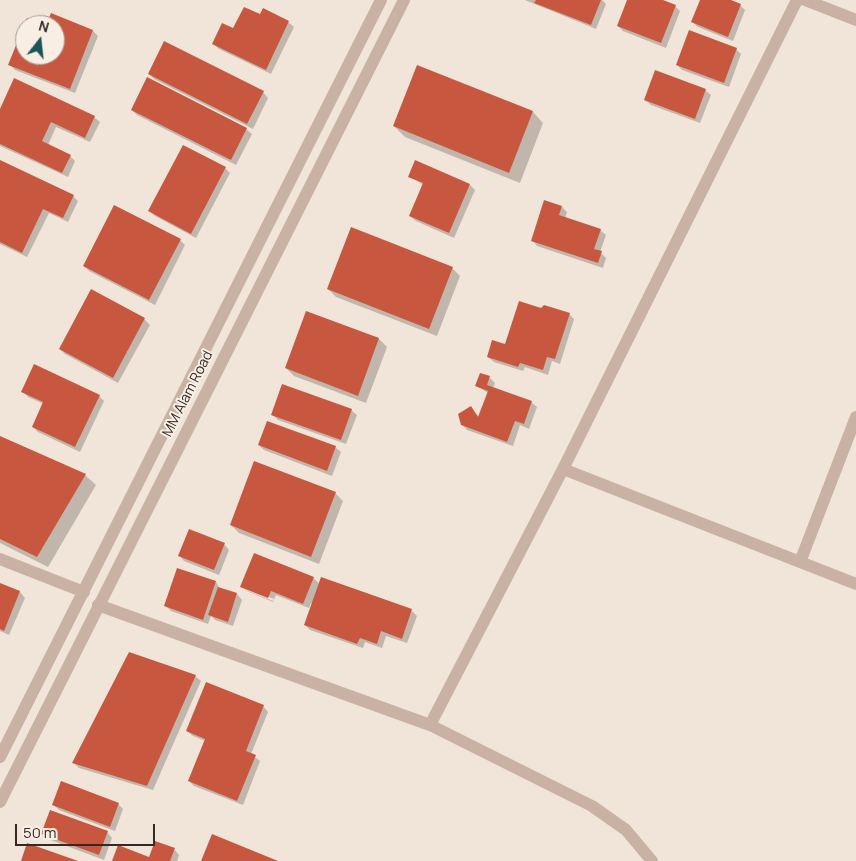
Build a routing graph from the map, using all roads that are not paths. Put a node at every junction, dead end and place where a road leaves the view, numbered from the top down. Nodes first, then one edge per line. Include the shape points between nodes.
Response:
1 (382, 0) edge
2 (404, 0) edge
3 (797, 0) edge
4 (805, 0) edge
5 (856, 20) edge
6 (856, 417) edge
7 (562, 469) junction
8 (0, 559) edge
9 (800, 562) junction
10 (856, 584) edge
11 (84, 592) junction
12 (98, 605) junction
13 (430, 725) junction
14 (0, 758) edge
15 (0, 802) edge
16 (652, 861) edge

1 - 11 street, MM Alam Road
2 - 12 street, MM Alam Road
3 - 7 street
4 - 5 street
6 - 9 street
7 - 9 street
7 - 13 street
8 - 11 street
9 - 10 street
11 - 14 street, MM Alam Road
12 - 13 street
12 - 15 street, MM Alam Road
13 - 16 street via 592,806 626,830

